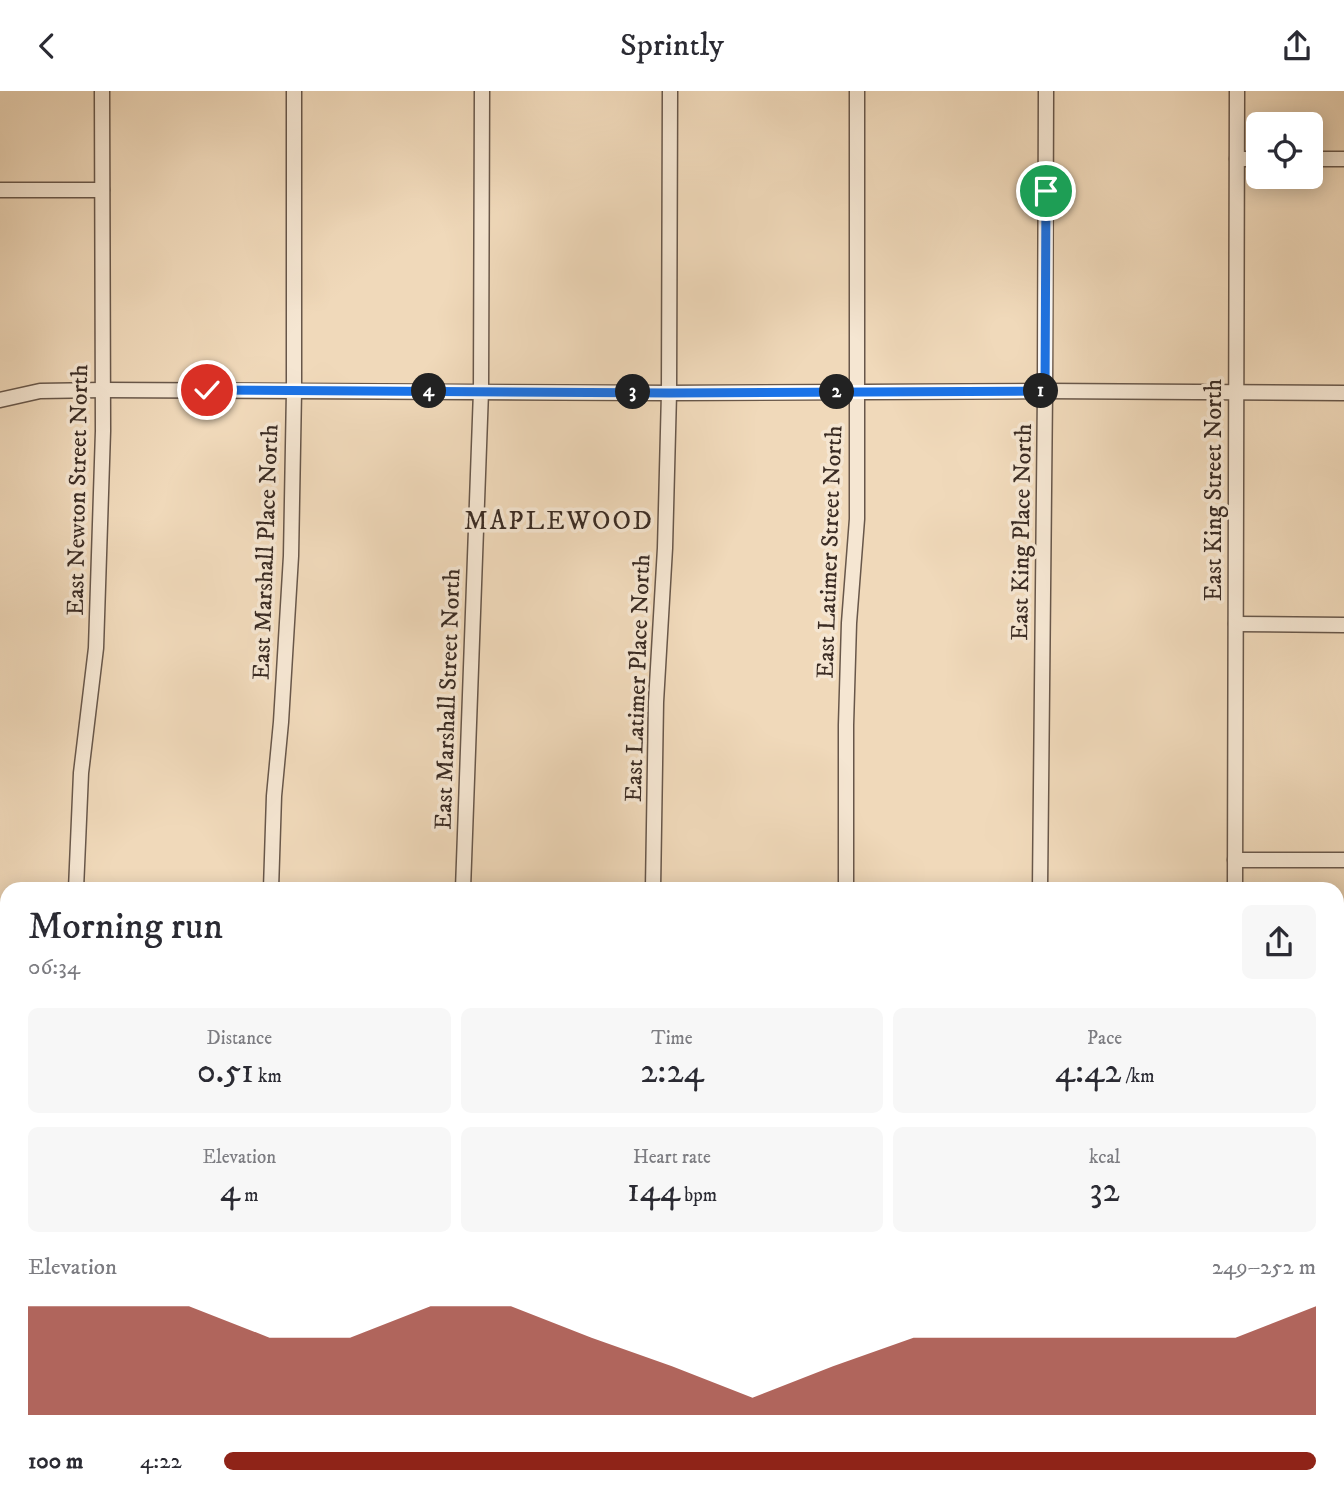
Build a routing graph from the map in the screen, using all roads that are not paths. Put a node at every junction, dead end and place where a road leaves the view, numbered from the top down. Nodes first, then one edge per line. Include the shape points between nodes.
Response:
1 (102, 91) edge
2 (294, 91) edge
3 (482, 91) edge
4 (670, 91) edge
5 (858, 91) edge
6 (1046, 91) edge
7 (1237, 91) edge
8 (1237, 159) junction
9 (1246, 159) edge
10 (1323, 159) edge
11 (1344, 159) edge
12 (0, 190) edge
13 (102, 190) junction
14 (103, 390) junction
15 (294, 391) junction
16 (481, 391) junction
17 (1045, 391) junction
18 (857, 392) junction
19 (669, 393) junction
20 (1236, 393) junction
21 (1344, 393) edge
22 (0, 400) edge
23 (1236, 624) junction
24 (1344, 625) edge
25 (1235, 860) junction
26 (1344, 860) edge
27 (76, 882) edge
28 (271, 882) edge
29 (463, 882) edge
30 (653, 882) edge
31 (846, 882) edge
32 (1040, 882) edge
33 (1235, 882) edge

1 - 13 street, East Newton Street North
2 - 15 street, East Marshall Place North
3 - 16 street, East Marshall Street North
4 - 19 street, East Latimer Place North
5 - 18 street, East Latimer Street North
6 - 17 street, East King Place North
7 - 8 street, East King Street North
8 - 9 street
8 - 20 street, East King Street North
10 - 11 street
12 - 13 street
13 - 14 street, East Newton Street North
14 - 15 street
14 - 22 street via 40,391
14 - 27 street, East Newton Street North via 96,648 81,773
15 - 16 street
15 - 28 street, East Marshall Place North via 291,555
16 - 19 street
16 - 29 street, East Marshall Street North
17 - 18 street
17 - 20 street
17 - 32 street, East King Place North
18 - 19 street
18 - 31 street, East Latimer Street North via 857,519 846,725
19 - 30 street, East Latimer Place North
20 - 21 street
20 - 23 street, East King Street North
23 - 24 street
23 - 25 street, East King Street North
25 - 26 street
25 - 33 street, East King Street North

